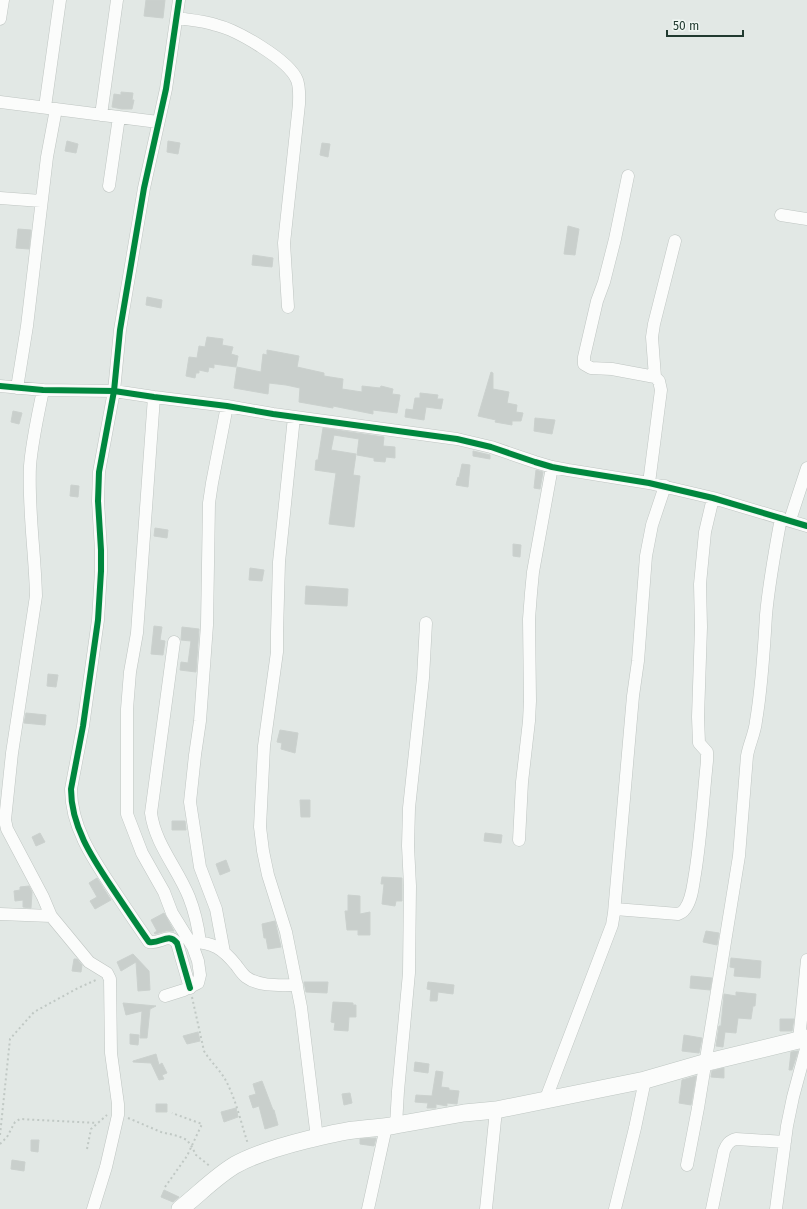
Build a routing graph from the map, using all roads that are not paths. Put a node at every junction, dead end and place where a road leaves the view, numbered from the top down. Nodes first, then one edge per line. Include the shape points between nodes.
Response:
1 (3, 0) edge
2 (60, 0) edge
3 (117, 0) edge
4 (178, 0) edge
5 (177, 18) junction
6 (0, 19) edge
7 (0, 102) edge
8 (50, 108) junction
9 (101, 115) junction
10 (119, 117) junction
11 (158, 122) junction
12 (628, 176) dead end
13 (109, 186) dead end
14 (0, 198) edge
15 (41, 201) junction
16 (781, 215) dead end
17 (807, 219) edge
18 (675, 241) dead end
19 (288, 307) dead end
20 (655, 377) junction
21 (0, 386) edge
22 (17, 388) junction
23 (43, 390) junction
24 (114, 391) junction
25 (154, 397) junction
26 (227, 406) junction
27 (294, 417) junction
28 (552, 467) junction
29 (807, 468) edge
30 (649, 483) junction
31 (665, 486) junction
32 (713, 498) junction
33 (785, 519) junction
34 (807, 526) edge
35 (426, 623) dead end
36 (174, 642) dead end
37 (519, 840) dead end
38 (615, 909) junction
39 (0, 914) edge
40 (51, 916) junction
41 (195, 942) junction
42 (224, 952) junction
43 (807, 960) edge
44 (297, 985) junction
45 (190, 988) junction
46 (165, 996) dead end
47 (804, 1041) edge
48 (704, 1063) junction
49 (645, 1080) junction
50 (545, 1101) junction
51 (496, 1110) junction
52 (391, 1126) junction
53 (317, 1138) junction
54 (785, 1142) junction
55 (687, 1165) dead end
56 (184, 1207) edge
57 (93, 1209) edge
58 (368, 1209) edge
59 (486, 1209) edge
60 (616, 1209) edge
61 (712, 1209) edge
62 (776, 1209) edge

1 - 6 street
2 - 8 street
3 - 9 street
4 - 5 street
5 - 11 street
5 - 19 street via 217,25 233,31 275,56 296,78 299,104 284,243
7 - 8 street
8 - 9 street
8 - 15 street
9 - 10 street
10 - 11 street
10 - 13 street
11 - 24 street via 120,330
12 - 20 street via 584,364 591,368
14 - 15 street
15 - 22 street via 27,326
16 - 17 street
18 - 20 street via 653,330
20 - 30 street via 661,390
21 - 22 street
22 - 23 street
23 - 24 street
23 - 40 street via 30,464 30,514 36,596 12,753 5,820
24 - 25 street
24 - 45 street via 98,486 101,572 98,620 71,798 81,835 89,852 149,942 154,943 170,937 177,943
25 - 26 street
25 - 41 street via 137,633 127,709 127,814 142,853 172,912
26 - 27 street
26 - 42 street via 209,503 207,625 200,721 190,802 200,867 216,909
27 - 28 street via 476,443
27 - 44 street via 279,562 277,652 264,746 260,827 268,875 286,932
28 - 30 street
28 - 37 street via 531,593 529,708
29 - 33 street
30 - 31 street
31 - 32 street
31 - 38 street via 652,525 646,556
32 - 33 street
32 - 38 street via 704,532 700,584 698,725 699,743 707,752 707,761 697,859 689,902 686,909 678,914
33 - 34 street
33 - 48 street via 771,573 764,664 756,721 748,747 739,856
35 - 52 street via 423,678 409,808 409,973 398,1091
36 - 41 street via 151,813 155,832 189,896 197,919
38 - 50 street via 612,925
39 - 40 street
40 - 57 street via 89,962 108,973 110,979 111,1053 118,1115
41 - 42 street via 216,947
41 - 45 street via 200,975 198,983
42 - 44 street via 250,980 272,985
43 - 47 street
44 - 53 street
45 - 46 street
47 - 48 street
47 - 54 street
48 - 49 street
48 - 55 street
49 - 50 street
49 - 60 street
50 - 51 street
51 - 52 street
51 - 59 street
52 - 53 street
52 - 58 street
53 - 56 street via 280,1146 234,1166
54 - 61 street via 736,1140 727,1144
54 - 62 street

